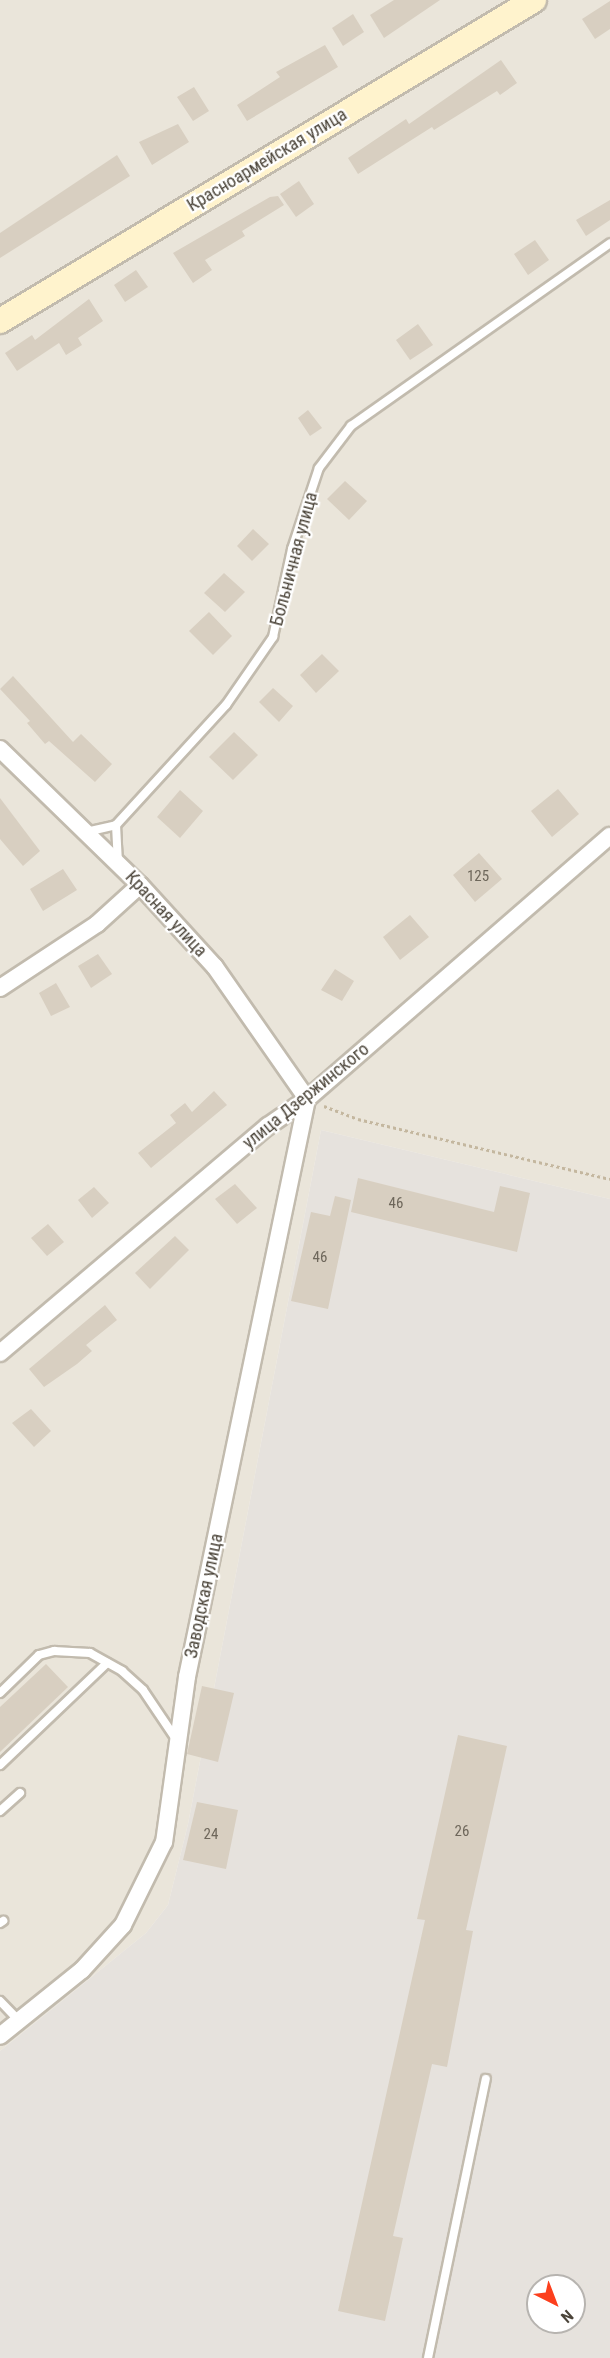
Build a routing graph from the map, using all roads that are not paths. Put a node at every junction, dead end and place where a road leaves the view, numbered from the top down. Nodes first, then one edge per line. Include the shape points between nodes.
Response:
1 (534, 0) edge
2 (610, 243) edge
3 (0, 321) edge
4 (0, 748) edge
5 (116, 825) junction
6 (86, 832) junction
7 (610, 836) edge
8 (118, 864) junction
9 (140, 885) junction
10 (0, 988) edge
11 (307, 1099) junction
12 (0, 1353) edge
13 (107, 1663) junction
14 (0, 1693) edge
15 (178, 1742) junction
16 (0, 1765) edge
17 (20, 1793) dead end
18 (0, 1811) edge
19 (0, 2001) edge
20 (19, 2021) junction
21 (0, 2036) edge
22 (486, 2079) dead end
23 (428, 2358) edge

1 - 3 main road, Красноармейская улица
2 - 5 lane, Больничная улица via 351,426 319,468 292,549 273,637 226,705
4 - 6 street, Красная улица
5 - 6 lane
5 - 8 lane
6 - 8 street, Красная улица
7 - 11 street, улица Дзержинского
8 - 9 street, Красная улица
9 - 10 street via 97,924
9 - 11 street, Красная улица via 215,967
11 - 12 street, улица Дзержинского via 268,1126
11 - 15 street, Заводская улица via 187,1677
13 - 14 lane via 90,1653 54,1651 39,1655
13 - 15 lane via 143,1690
13 - 16 lane
15 - 20 street, Заводская улица via 164,1842 123,1925 82,1970
17 - 18 lane
19 - 20 lane
20 - 21 street, Заводская улица
22 - 23 lane

